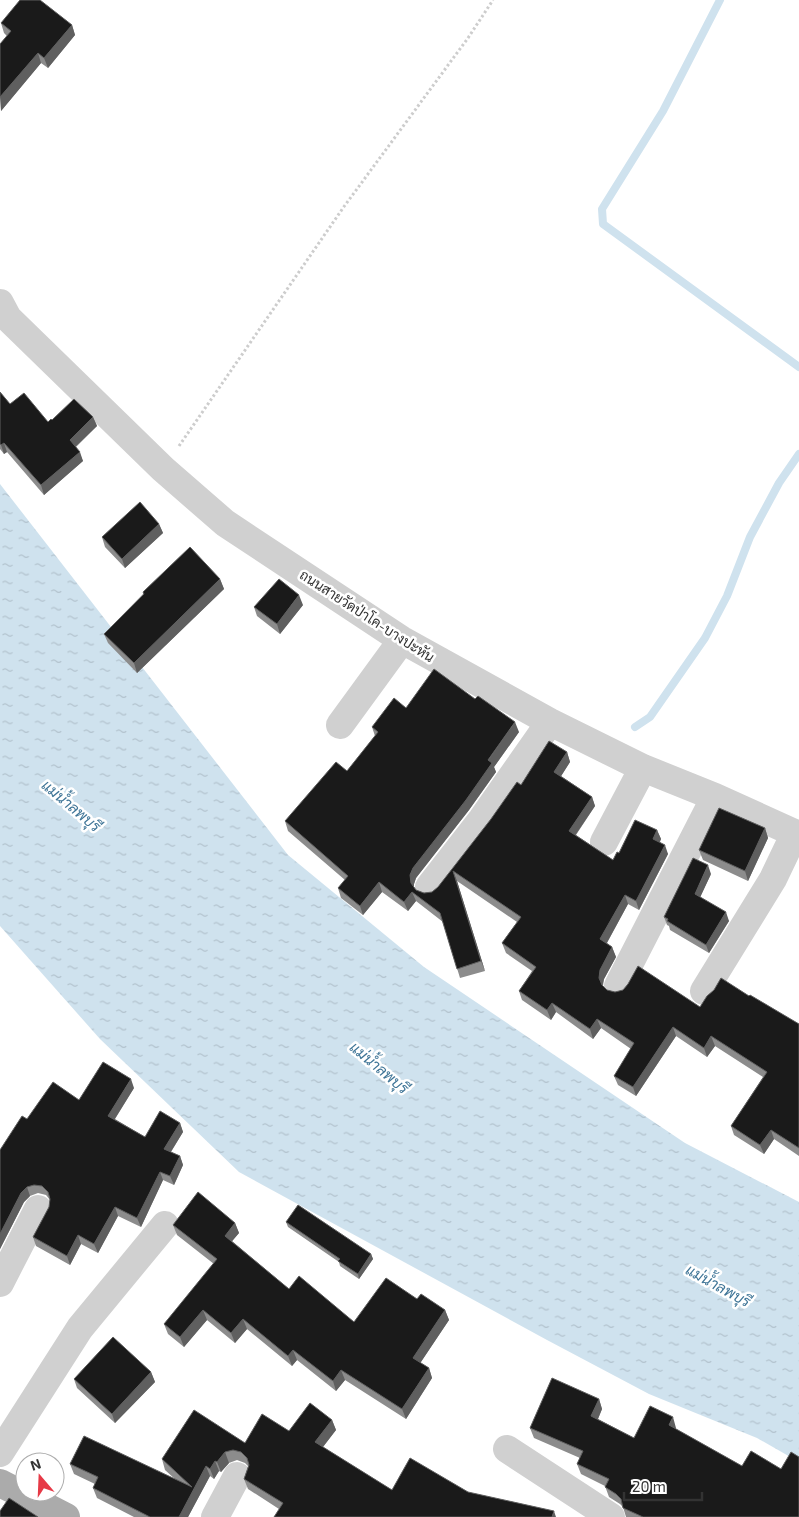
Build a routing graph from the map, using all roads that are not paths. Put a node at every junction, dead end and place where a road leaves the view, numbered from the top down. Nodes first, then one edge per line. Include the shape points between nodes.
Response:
1 (0, 303) edge
2 (402, 640) junction
3 (550, 722) junction
4 (340, 725) dead end
5 (643, 768) junction
6 (715, 797) junction
7 (797, 834) edge
8 (604, 842) dead end
9 (429, 887) dead end
10 (618, 986) dead end
11 (704, 991) dead end
12 (38, 1209) dead end
13 (165, 1225) dead end
14 (0, 1282) edge
15 (507, 1450) dead end
16 (0, 1453) edge
17 (237, 1476) dead end
18 (0, 1482) edge
19 (66, 1517) edge
20 (215, 1517) edge
21 (611, 1517) edge

1 - 2 street, ถนนสายวัดป่าโค-บางปะหัน via 8,318 163,469 225,523
2 - 3 street, ถนนสายวัดป่าโค-บางปะหัน
2 - 4 street
3 - 5 street, ถนนสายวัดป่าโค-บางปะหัน
3 - 9 street via 482,819
5 - 6 street, ถนนสายวัดป่าโค-บางปะหัน
5 - 8 street
6 - 7 street, ถนนสายวัดป่าโค-บางปะหัน
6 - 10 street
7 - 11 street
12 - 14 street
13 - 16 street via 80,1328
15 - 21 street
17 - 20 street
18 - 19 main road

